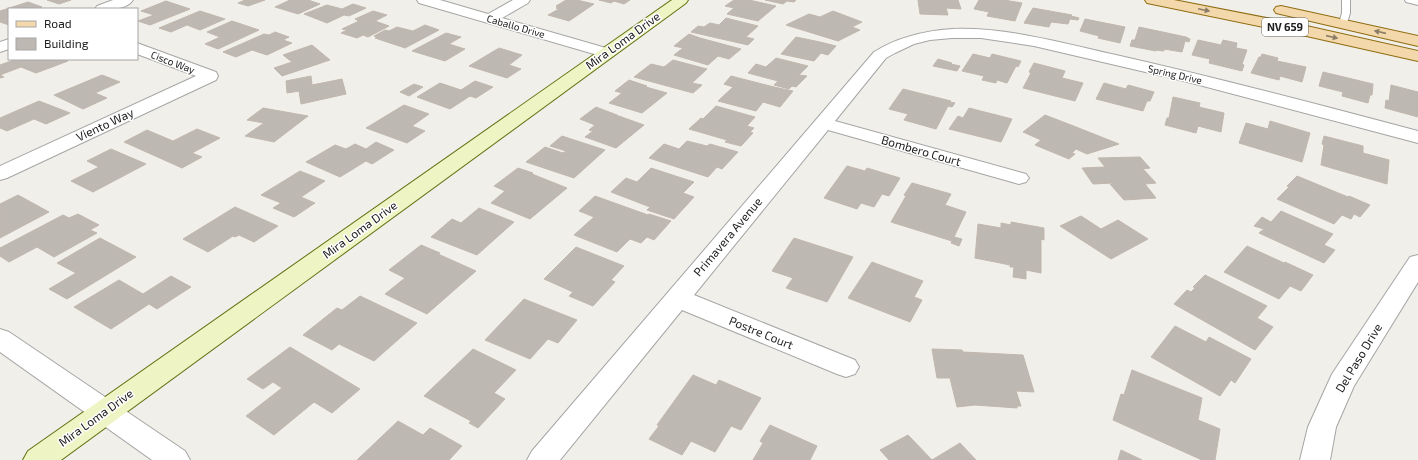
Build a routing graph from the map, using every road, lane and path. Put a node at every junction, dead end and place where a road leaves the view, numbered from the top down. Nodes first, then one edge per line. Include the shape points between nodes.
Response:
1 (126, 0) edge
2 (424, 0) edge
3 (523, 0) edge
4 (681, 0) edge
5 (1152, 0) edge
6 (1346, 0) edge
7 (1409, 0) edge
8 (1418, 2) edge
9 (105, 8) edge
10 (1271, 8) dead end
11 (490, 19) junction
12 (1343, 23) junction
13 (928, 35) joint
14 (1418, 41) edge
15 (138, 48) edge
16 (607, 53) junction
17 (1418, 56) edge
18 (210, 76) joint
19 (823, 123) junction
20 (1418, 137) edge
21 (0, 174) edge
22 (1019, 178) dead end
23 (1418, 263) edge
24 (677, 298) junction
25 (0, 339) edge
26 (846, 367) dead end
27 (105, 412) junction
28 (38, 460) edge
29 (175, 460) edge
30 (542, 460) edge
31 (1315, 460) edge

1 - 9 street
2 - 11 street, Caballo Drive
3 - 11 street
4 - 16 street, Mira Loma Drive
5 -> 17 main road, NV 659
6 - 12 lane
7 - 8 lane
10 - 12 main road, NV 659
11 - 16 street, Caballo Drive
14 -> 12 main road, NV 659
13 - 19 street, Primavera Avenue via 891,47 880,55
13 - 20 street, Spring Drive via 963,33 1009,37 1235,88
15 - 18 street, Cisco Way
16 - 27 street, Mira Loma Drive
18 - 21 street, Viento Way
19 - 22 street, Bombero Court
19 - 24 street, Primavera Avenue
23 - 31 street, Del Paso Drive via 1342,382 1322,427
24 - 26 street, Postre Court
24 - 30 street, Primavera Avenue
25 - 27 street
27 - 28 street, Mira Loma Drive
27 - 29 street

